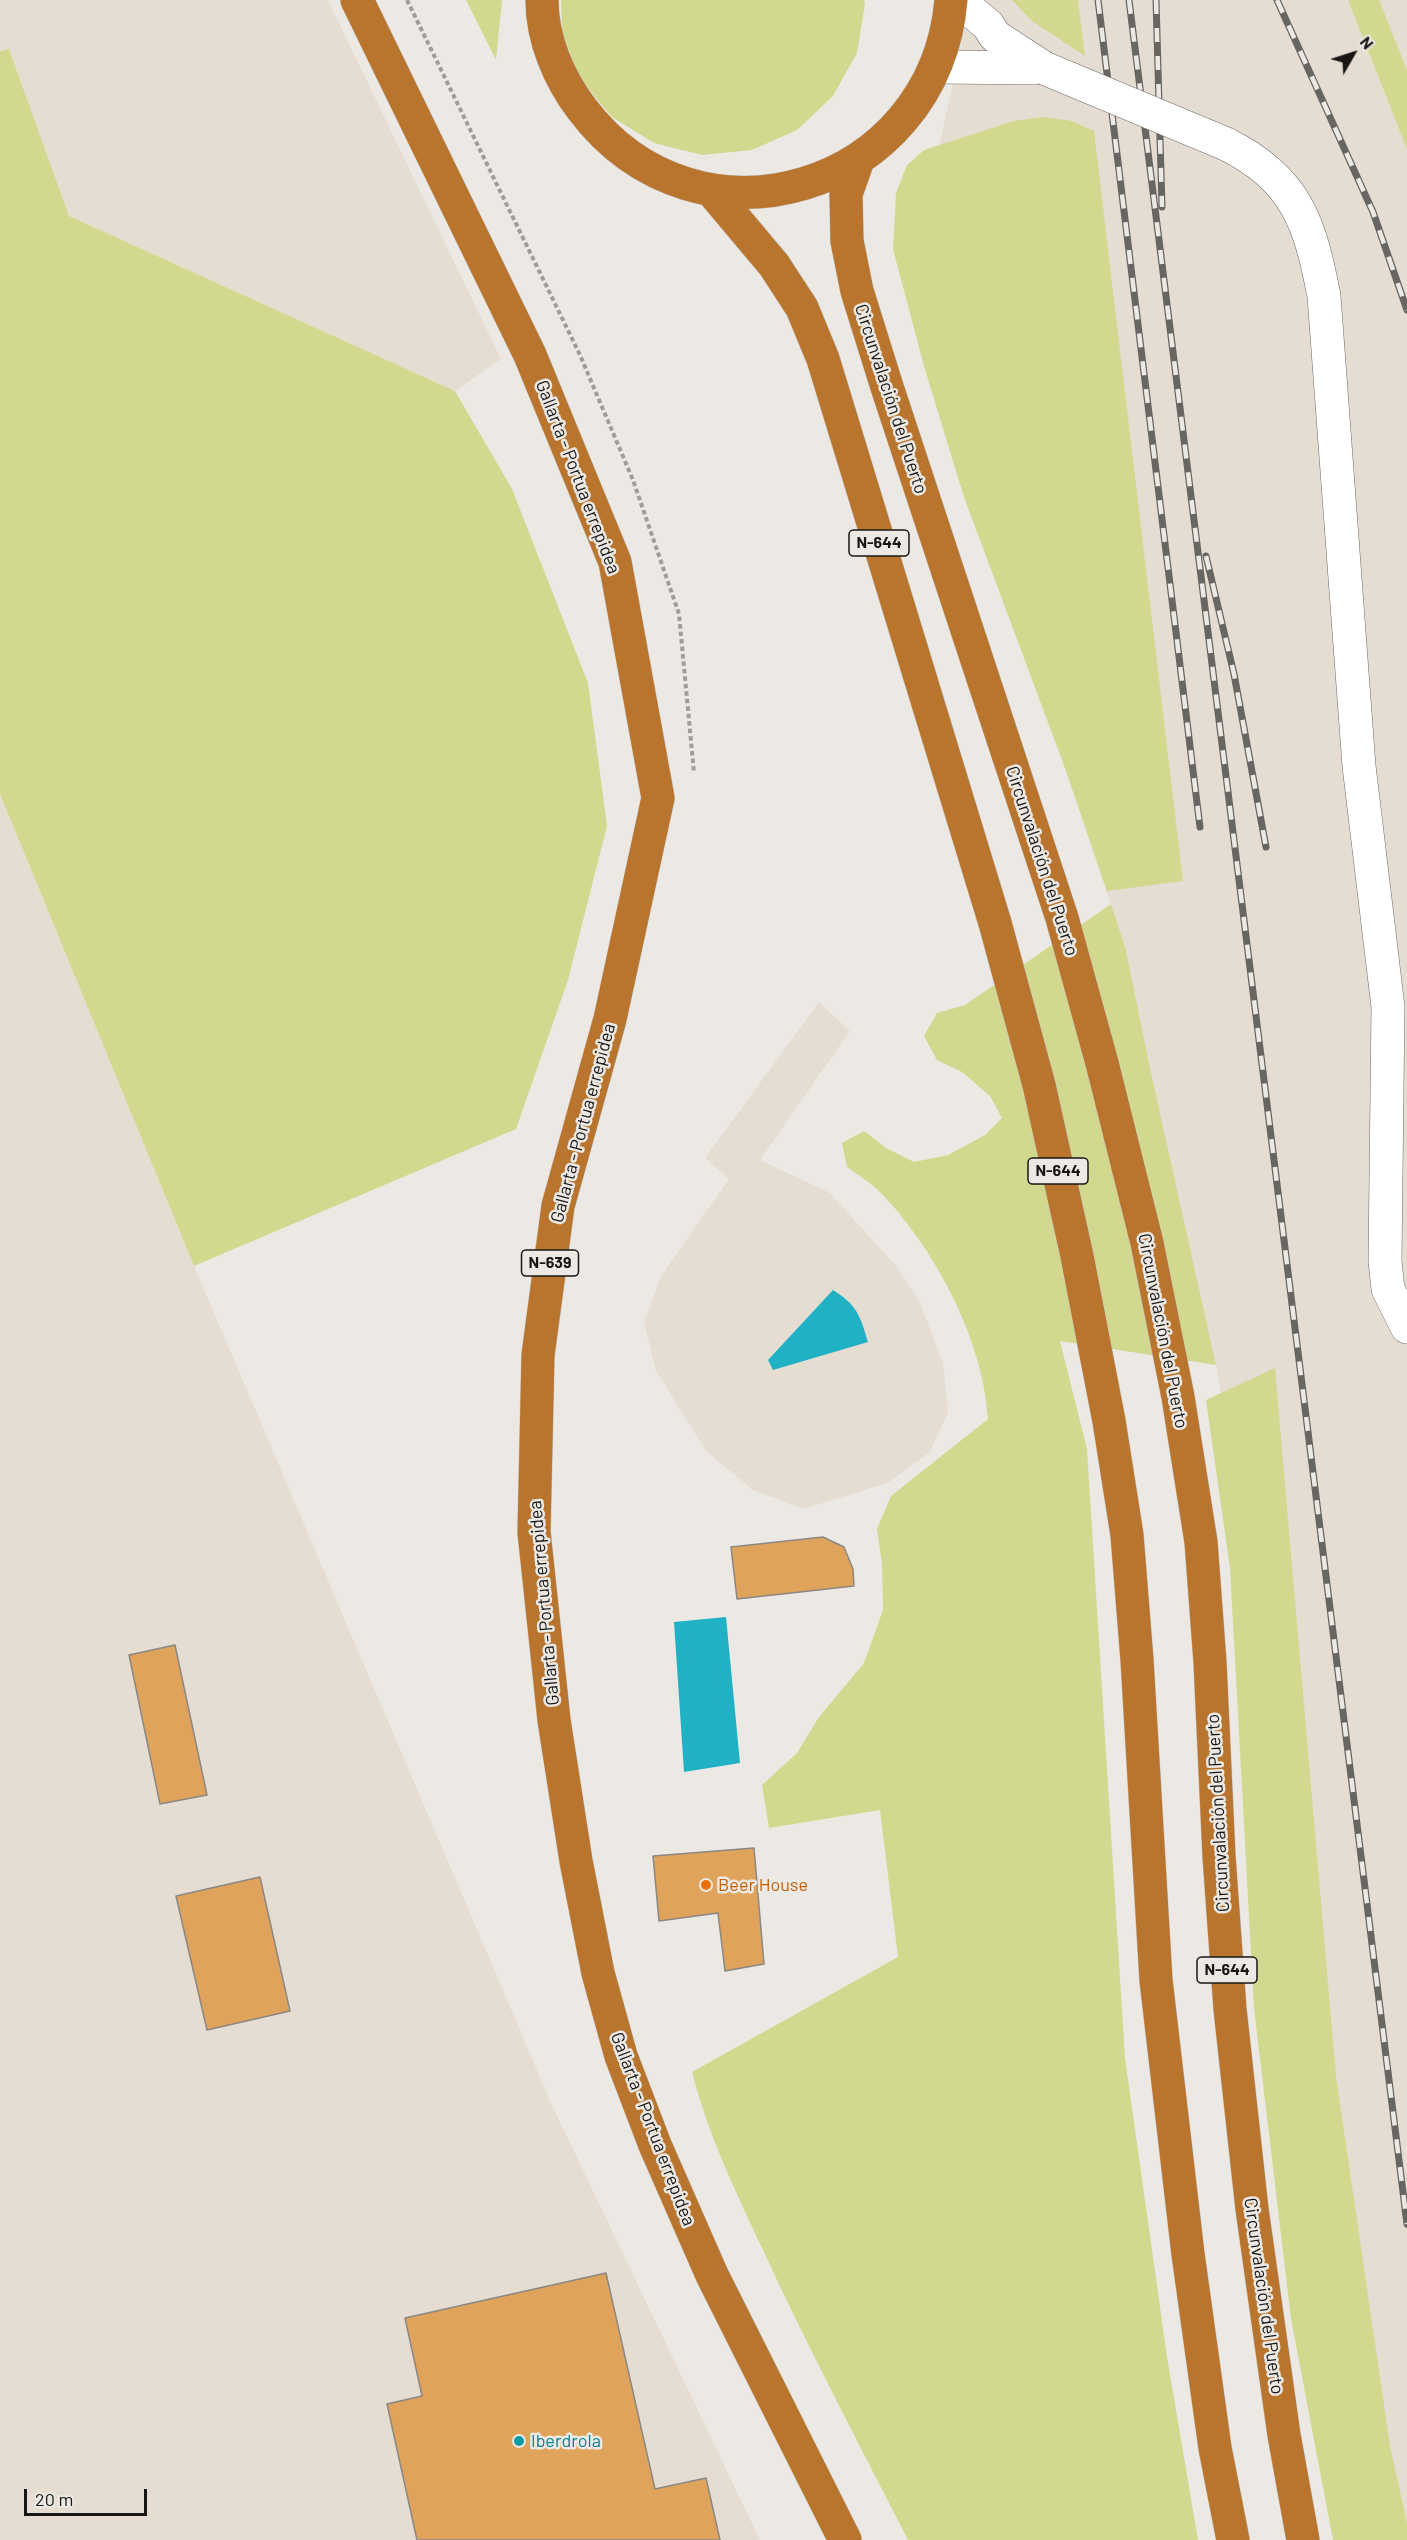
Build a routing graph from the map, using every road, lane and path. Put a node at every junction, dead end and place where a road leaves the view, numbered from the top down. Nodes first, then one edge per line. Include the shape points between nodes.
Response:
1 (357, 0) edge
2 (407, 0) edge
3 (542, 0) edge
4 (951, 0) edge
5 (958, 0) edge
6 (935, 67) junction
7 (1044, 68) junction
8 (858, 160) junction
9 (711, 190) junction
10 (693, 779) dead end
11 (1388, 1006) junction
12 (1407, 1082) edge
13 (1407, 1327) edge
14 (845, 2540) edge
15 (1233, 2540) edge
16 (1303, 2540) edge

1 - 14 highway, Gallarta - Portua errepidea / N-639 via 530,355 615,562 658,798 610,1019 558,1206 538,1355 534,1532 548,1666 576,1861 598,1972 621,2056 712,2275
2 - 10 path via 580,356 633,480 679,614
3 - 9 highway, Circunvalación del Puerto via 551,53 570,93 596,128 630,157 669,178
4 - 6 highway, Circunvalación del Puerto
5 - 7 lane via 988,25 994,36
6 - 7 lane
6 - 8 highway, Circunvalación del Puerto via 904,120
7 - 11 lane, bridge via 1244,153 1276,179 1301,212 1316,252 1324,296 1359,766
8 - 9 highway, Circunvalación del Puerto via 812,183 762,193
8 - 16 highway, Circunvalación del Puerto / N-644 via 846,194 847,241 857,291 1062,918 1144,1232 1178,1396 1201,1542 1229,1997 1250,2197
9 - 15 highway, N-644 via 774,265 802,308 823,359 995,923 1039,1085 1077,1256 1127,1535 1156,1980 1188,2254 1215,2448
11 - 12 lane
11 - 13 lane via 1385,1261 1388,1289

